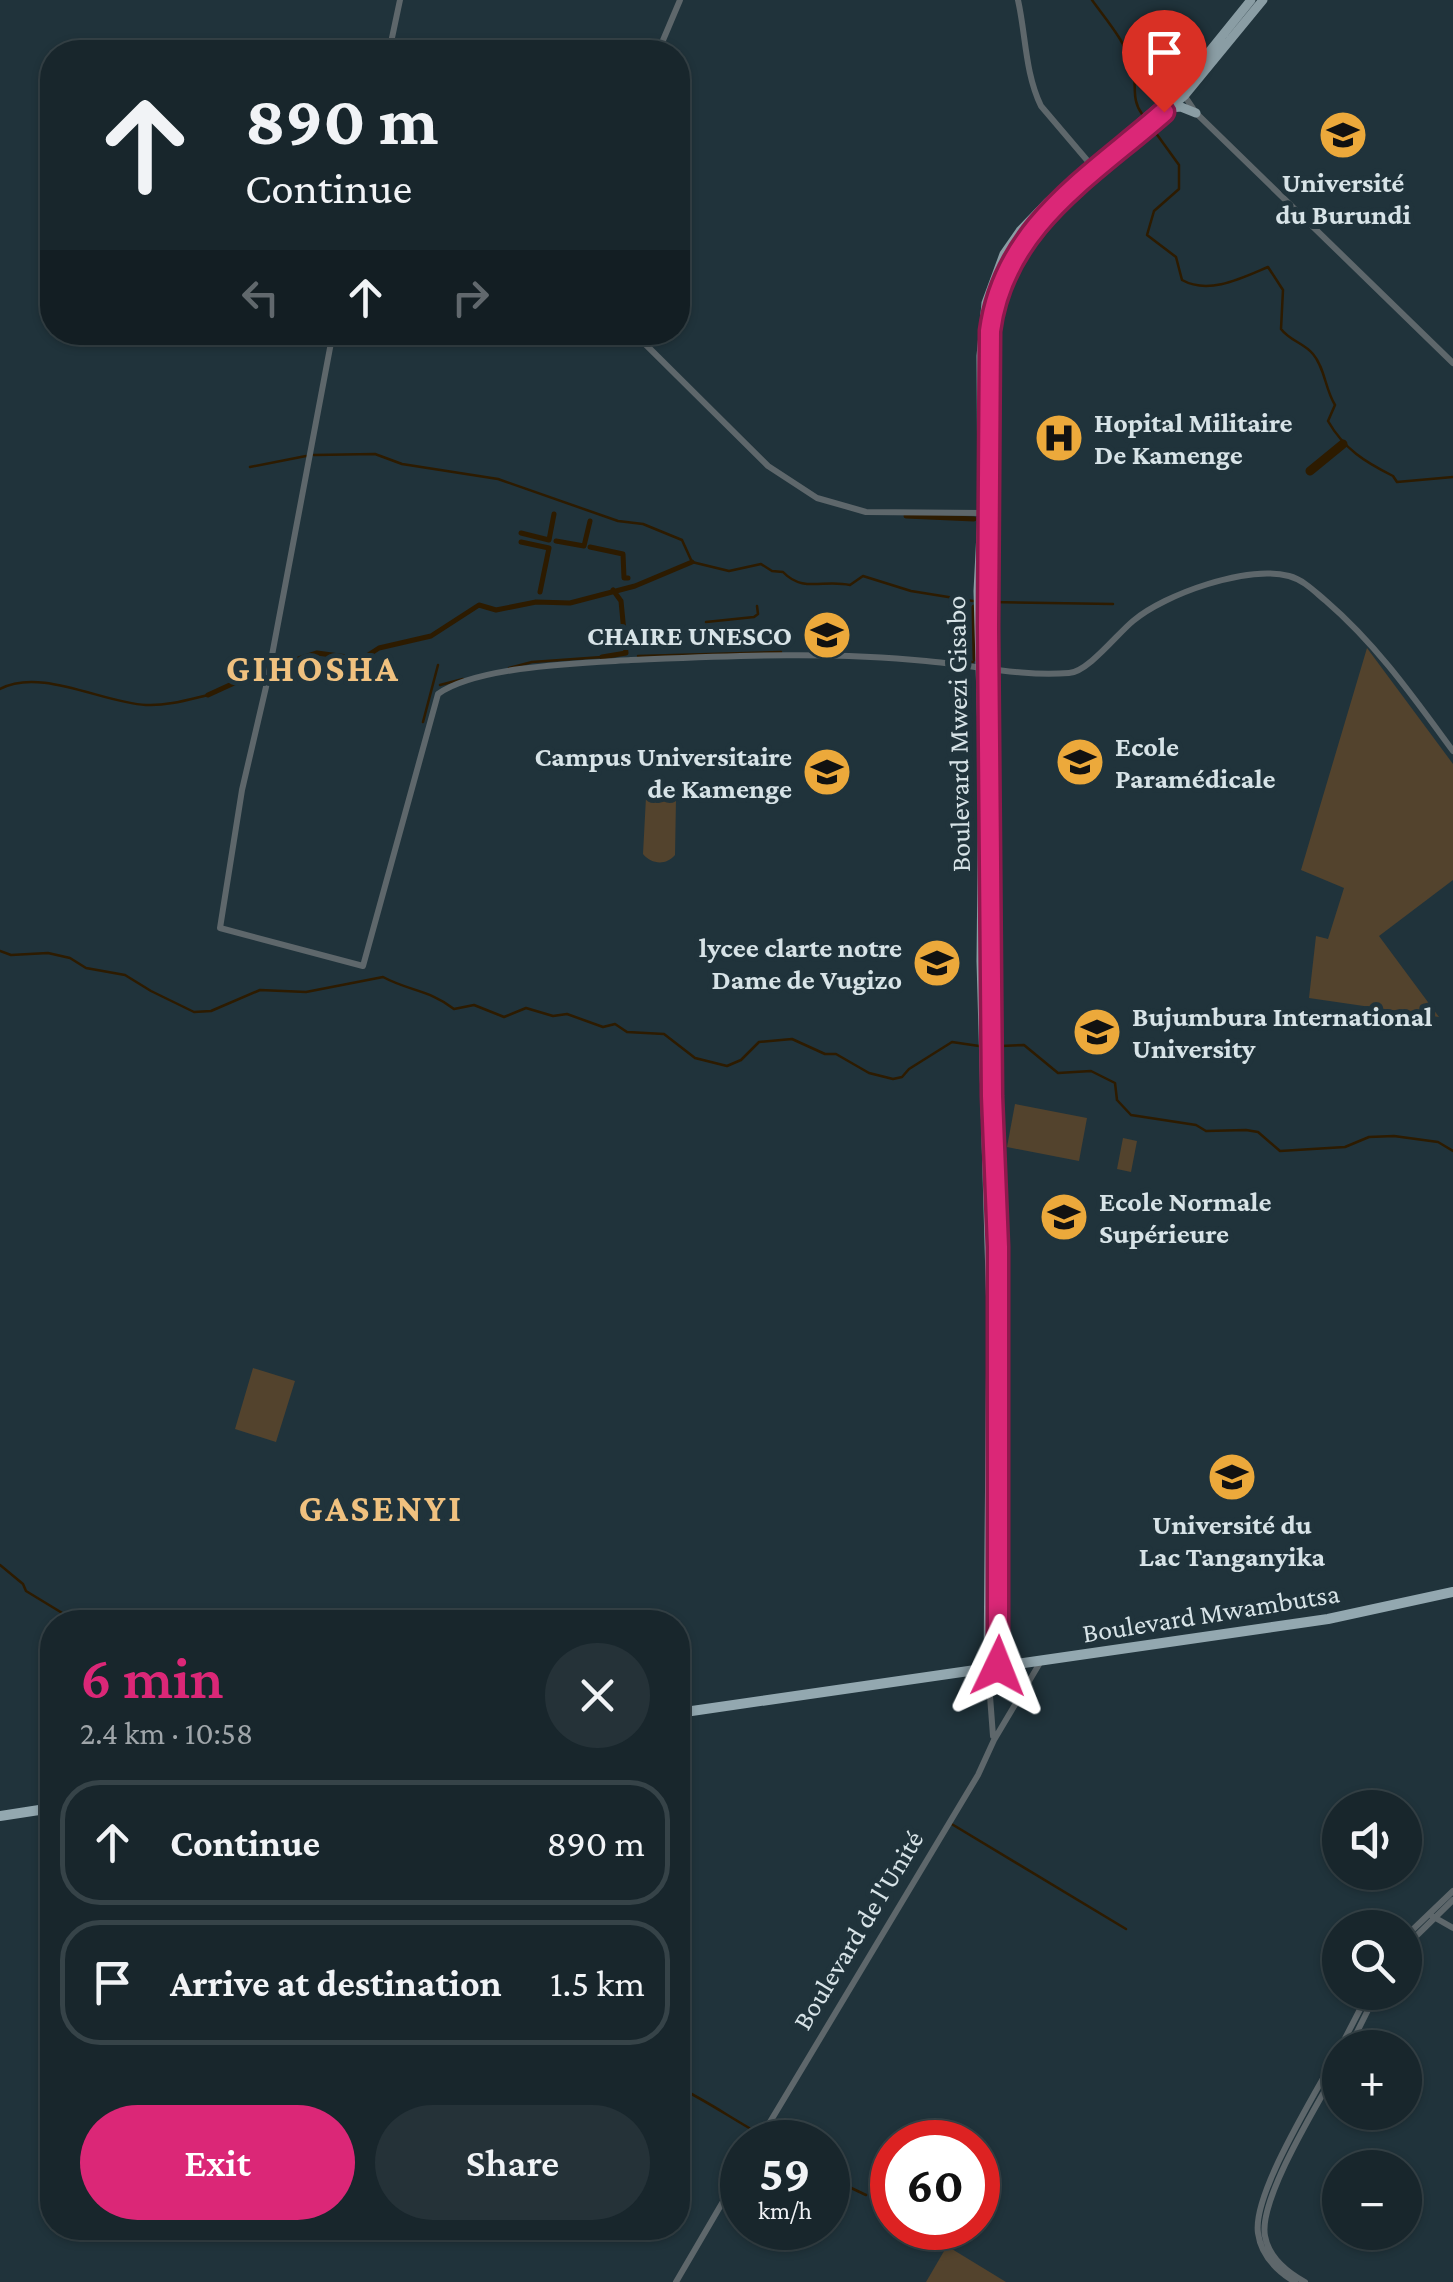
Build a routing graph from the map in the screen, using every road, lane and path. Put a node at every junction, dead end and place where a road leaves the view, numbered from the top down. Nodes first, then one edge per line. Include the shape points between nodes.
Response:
1 (400, 0) edge
2 (680, 0) edge
3 (1018, 0) edge
4 (1251, 0) edge
5 (1263, 0) edge
6 (392, 40) edge
7 (663, 40) edge
8 (1182, 92) junction
9 (1165, 109) junction
10 (1196, 113) junction
11 (1094, 168) junction
12 (331, 345) edge
13 (647, 345) edge
14 (1453, 363) edge
15 (985, 513) junction
16 (984, 668) junction
17 (1453, 752) edge
18 (1453, 1592) edge
19 (1041, 1661) junction
20 (993, 1667) junction
21 (690, 1711) edge
22 (994, 1740) junction
23 (40, 1810) edge
24 (0, 1816) edge
25 (1453, 1891) edge
26 (1453, 1900) edge
27 (1431, 1916) junction
28 (1422, 1923) edge
29 (1422, 1927) edge
30 (1453, 1928) edge
31 (1322, 2082) edge
32 (1322, 2099) edge
33 (772, 2120) edge
34 (720, 2207) edge
35 (676, 2282) edge
36 (1294, 2282) edge
37 (1306, 2282) edge

1 - 6 street
2 - 7 street
3 - 11 street via 1036,95
4 - 8 main road, Boulevard Mwezi Gisabo
5 - 8 main road, Boulevard Mwezi Gisabo
8 - 9 main road, Boulevard Mwezi Gisabo
8 - 10 street
9 - 10 main road
9 - 11 main road, Boulevard Mwezi Gisabo
10 - 14 street
11 - 15 main road, Boulevard Mwezi Gisabo via 1020,231 986,303
12 - 16 street via 220,928 363,966 436,699 444,690 554,664 707,656 808,655
13 - 15 street via 768,466 801,490 861,512
15 - 16 main road, Boulevard Mwezi Gisabo
16 - 17 street via 1014,675 1076,673 1137,618 1167,602 1234,576 1286,576 1309,587 1370,641
16 - 20 main road, Boulevard Mwezi Gisabo via 997,1232
18 - 19 highway, Boulevard Mwambutsa
19 - 20 highway, Boulevard Mwambutsa
19 - 22 street, Boulevard de l'Unité
20 - 21 highway, Boulevard Mwambutsa
20 - 22 street
22 - 33 street, Boulevard de l'Unité
23 - 24 highway
25 - 27 street
26 - 27 street
27 - 28 street
27 - 29 street
27 - 30 street
31 - 36 street via 1259,2209 1264,2252
32 - 37 street via 1264,2224 1274,2256
34 - 35 street

